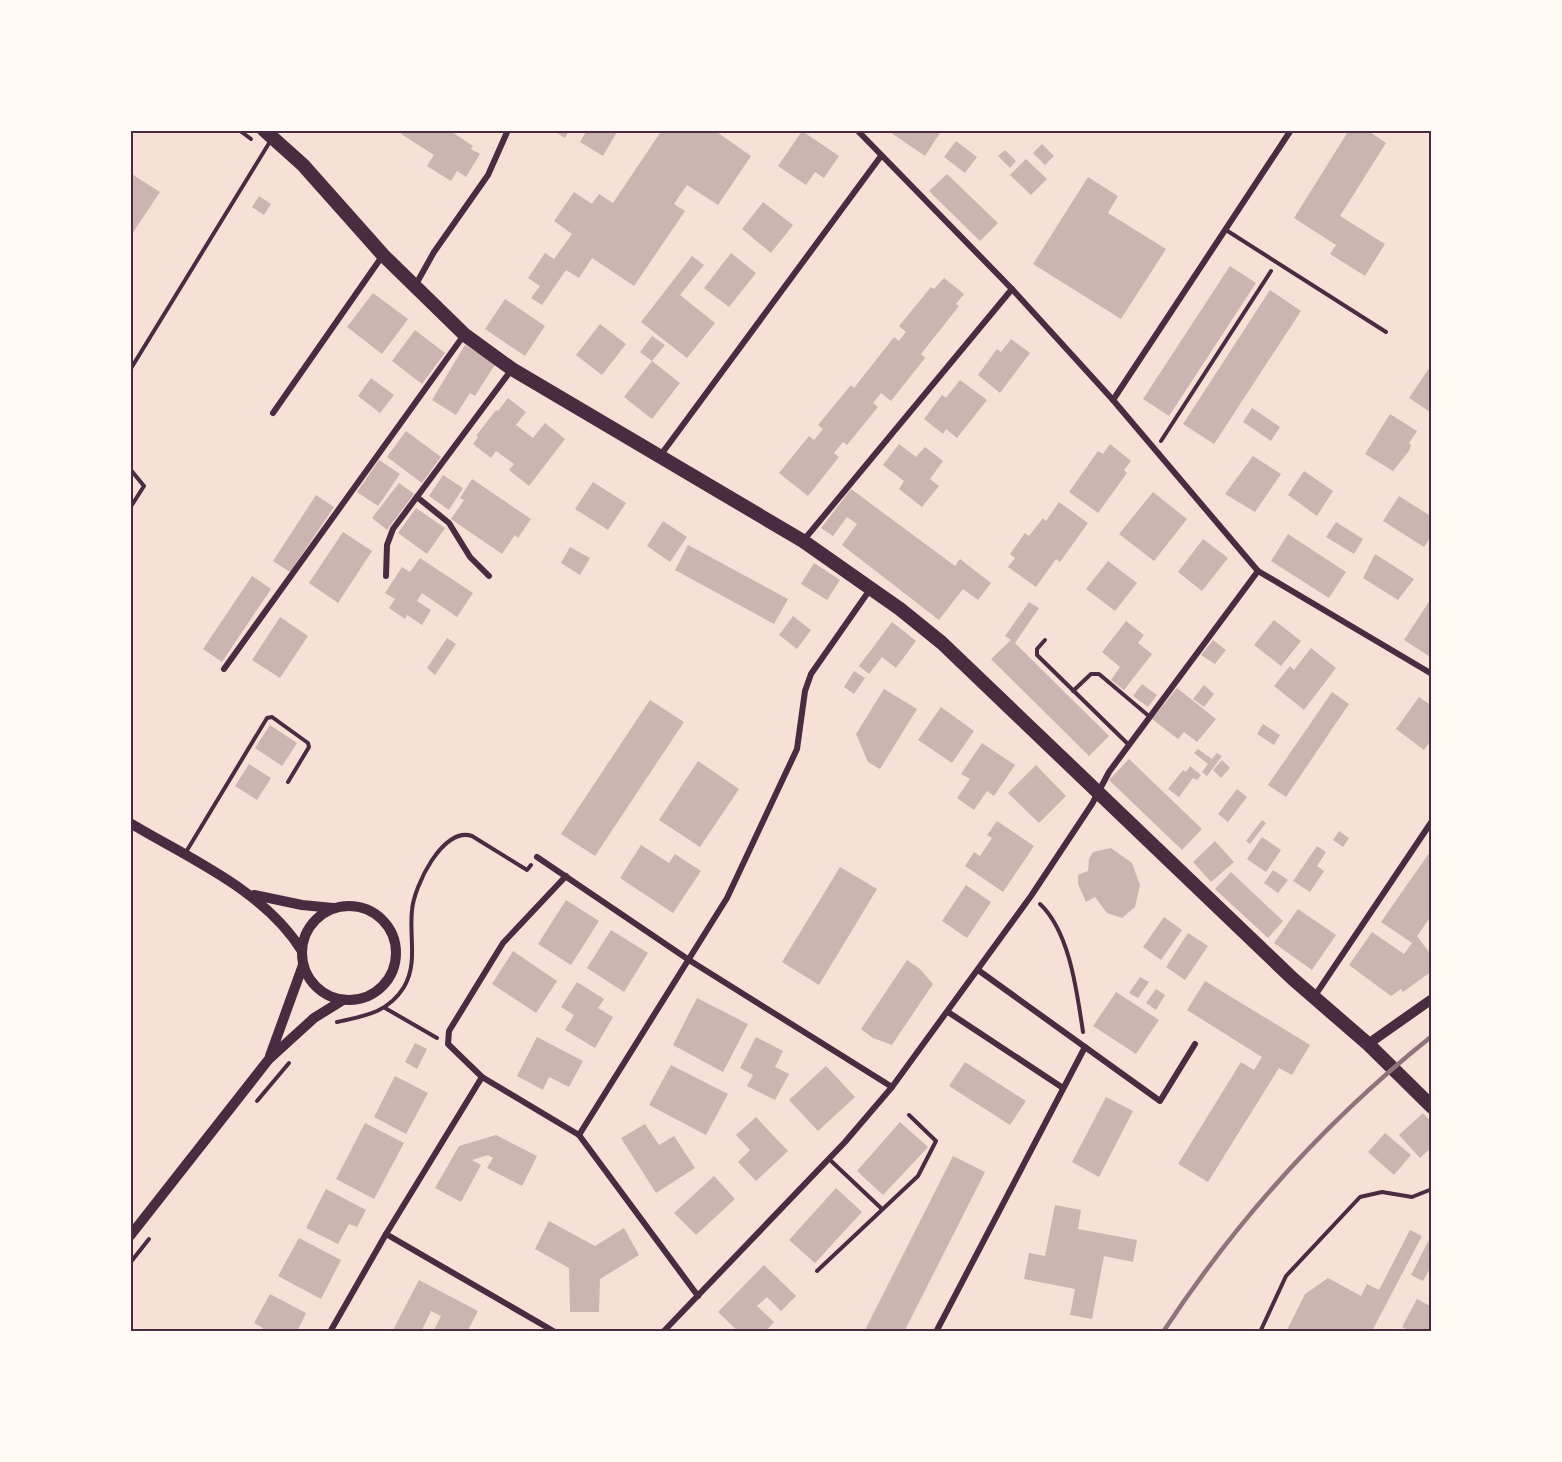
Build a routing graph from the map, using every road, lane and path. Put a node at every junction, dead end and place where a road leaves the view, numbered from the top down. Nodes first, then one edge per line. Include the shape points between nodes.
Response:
1 (508, 130) edge
2 (1291, 130) edge
3 (860, 132) edge
4 (269, 134) edge
5 (881, 156) junction
6 (1226, 230) junction
7 (383, 255) junction
8 (1277, 263) junction
9 (414, 286) junction
10 (1012, 289) junction
11 (1386, 332) dead end
12 (465, 335) junction
13 (512, 369) junction
14 (130, 370) edge
15 (1113, 399) junction
16 (273, 413) dead end
17 (1155, 449) junction
18 (660, 456) junction
19 (130, 470) edge
20 (417, 497) junction
21 (130, 508) edge
22 (803, 541) junction
23 (1258, 571) junction
24 (386, 576) dead end
25 (489, 576) dead end
26 (871, 588) junction
27 (1045, 640) dead end
28 (224, 669) dead end
29 (1431, 674) edge
30 (1073, 691) junction
31 (1150, 717) junction
32 (1128, 745) junction
33 (288, 782) dead end
34 (1100, 792) junction
35 (1431, 821) edge
36 (130, 823) edge
37 (184, 855) junction
38 (537, 857) dead end
39 (566, 876) junction
40 (250, 895) junction
41 (1031, 896) junction
42 (336, 908) junction
43 (302, 951) junction
44 (689, 960) junction
45 (303, 965) junction
46 (978, 970) junction
47 (1314, 998) junction
48 (1431, 999) edge
49 (342, 1000) junction
50 (385, 1008) dead end
51 (948, 1012) junction
52 (448, 1044) junction
53 (1195, 1044) dead end
54 (1368, 1044) junction
55 (1085, 1047) junction
56 (269, 1059) junction
57 (482, 1077) junction
58 (892, 1087) junction
59 (1063, 1088) junction
60 (1431, 1107) edge
61 (909, 1115) dead end
62 (579, 1135) junction
63 (829, 1159) junction
64 (1431, 1189) edge
65 (882, 1209) junction
66 (386, 1234) junction
67 (130, 1236) edge
68 (817, 1271) dead end
69 (698, 1296) junction
70 (330, 1332) edge
71 (555, 1332) edge
72 (663, 1332) edge
73 (936, 1332) edge
74 (1260, 1332) edge

1 - 9 street via 488,175
2 - 6 street
3 - 5 street
4 - 7 main road via 303,165
4 - 14 lane
5 - 10 street
5 - 18 street
6 - 8 lane
6 - 15 street
7 - 9 main road
7 - 16 street
8 - 11 lane
8 - 17 path
9 - 12 main road
10 - 15 street
10 - 22 street
12 - 13 main road
12 - 28 street
13 - 18 main road
13 - 20 street
15 - 17 street
17 - 23 street
18 - 22 main road
19 - 21 path via 144,486
20 - 24 street via 393,529 387,545
20 - 25 street via 448,523 470,557
22 - 26 main road
23 - 29 street
23 - 31 street
26 - 34 main road via 953,652
26 - 44 street via 811,674 797,749 727,898
27 - 30 lane via 1037,655
30 - 31 lane via 1091,674 1099,674
30 - 32 lane
31 - 32 street
32 - 34 street
33 - 37 lane via 308,743 272,717 267,718
34 - 41 street
34 - 47 main road
35 - 47 street
36 - 37 street
37 - 40 street
38 - 39 street
39 - 44 street
39 - 52 street via 503,943 448,1031
40 - 42 street
40 - 43 street via 278,920
41 - 46 street
41 - 55 path via 1049,912 1063,944 1073,972
42 - 43 street via 311,925
42 - 49 street via 360,908 381,919 390,931 396,954 393,970 380,989 366,997
43 - 45 street
44 - 58 street
44 - 62 street
45 - 49 street via 317,988
45 - 56 street
46 - 51 street
46 - 55 street
47 - 54 main road
48 - 54 street
49 - 56 street via 314,1018
50 - 52 path
51 - 58 street
51 - 59 street
52 - 57 street
53 - 55 street via 1160,1101
54 - 60 main road
55 - 59 street
56 - 67 street
57 - 62 street
57 - 66 street
58 - 63 street
59 - 73 street
61 - 65 lane via 936,1141 918,1176
62 - 69 street
63 - 65 lane
63 - 69 street
64 - 74 lane via 1412,1197 1382,1192 1360,1197 1286,1276
65 - 68 lane
66 - 70 street
66 - 71 street
69 - 72 street

